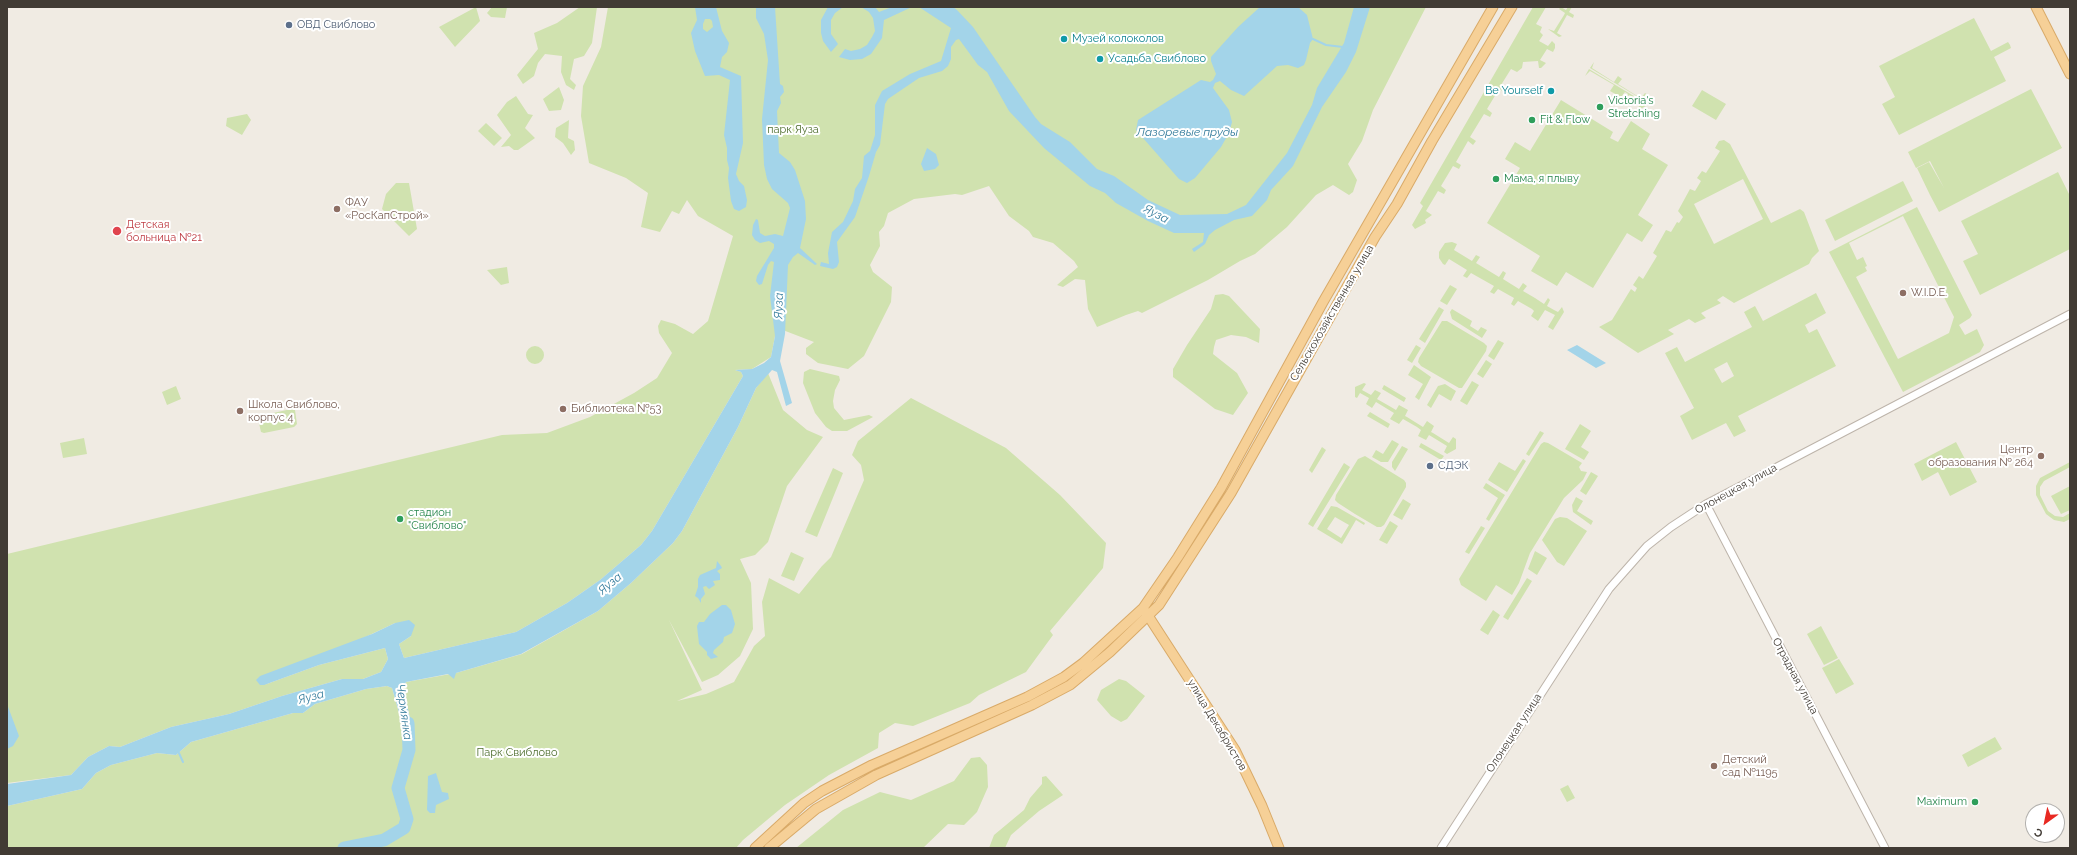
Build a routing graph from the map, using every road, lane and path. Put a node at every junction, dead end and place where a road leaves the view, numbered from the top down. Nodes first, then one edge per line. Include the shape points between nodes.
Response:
1 (1493, 7) edge
2 (1512, 7) edge
3 (2036, 7) edge
4 (2070, 74) edge
5 (2070, 314) edge
6 (1706, 504) junction
7 (1143, 608) junction
8 (1148, 616) junction
9 (755, 848) edge
10 (770, 848) edge
11 (1279, 848) edge
12 (1441, 848) edge
13 (1885, 848) edge

1 - 7 main road, Сельскохозяйственная улица via 1304,335 1221,488
2 - 8 main road, Сельскохозяйственная улица via 1371,244 1231,493 1163,600
3 - 4 main road
5 - 6 street, Олонецкая улица
6 - 12 street, Олонецкая улица via 1648,546 1609,588
6 - 13 street, Отрадная улица
7 - 8 main road, улица Декабристов
7 - 9 main road, Сельскохозяйственная улица via 1064,677 1027,697 872,765 822,791 798,808
8 - 10 main road, Сельскохозяйственная улица via 1070,685 1032,705 876,775 816,809 788,830
8 - 11 main road, улица Декабристов via 1241,761

